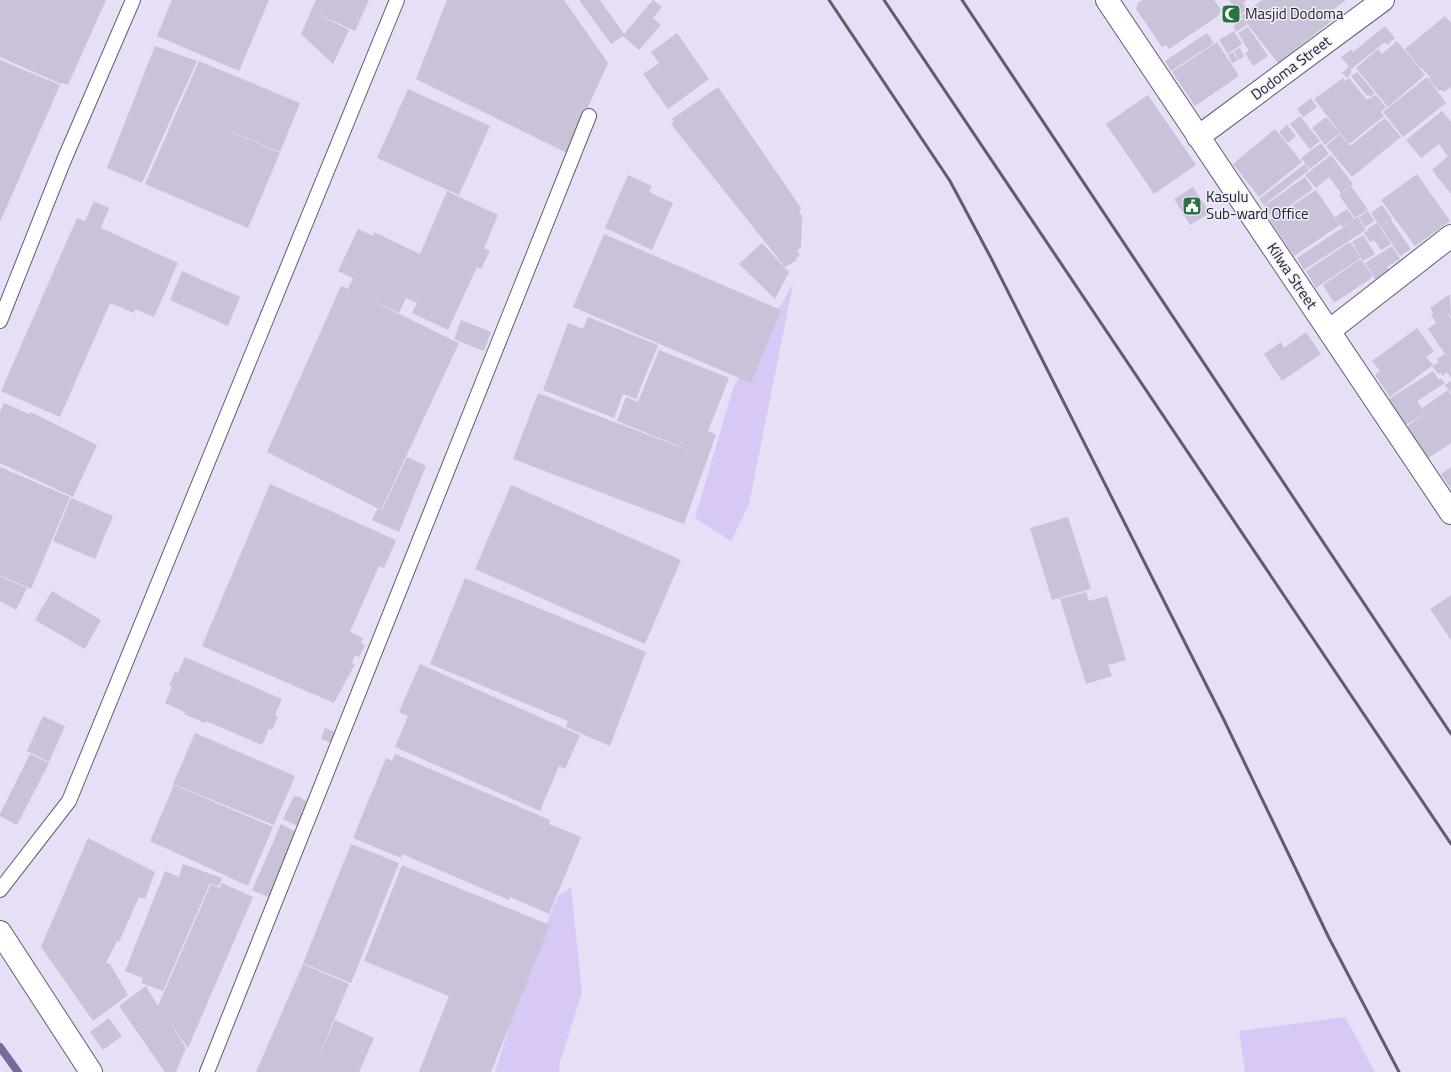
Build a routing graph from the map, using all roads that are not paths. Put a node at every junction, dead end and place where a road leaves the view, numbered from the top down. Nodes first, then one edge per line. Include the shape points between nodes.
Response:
1 (133, 0) edge
2 (397, 0) edge
3 (1107, 0) edge
4 (1383, 0) edge
5 (589, 116) dead end
6 (1198, 137) junction
7 (1451, 236) edge
8 (0, 321) edge
9 (1329, 331) junction
10 (1451, 513) edge
11 (0, 890) edge
12 (0, 932) edge
13 (91, 1072) edge
14 (207, 1072) edge

1 - 8 lane via 64,160
2 - 11 lane via 69,801
3 - 6 street, Kilwa Street
4 - 6 street, Dodoma Street
5 - 14 lane
6 - 9 street, Kilwa Street
7 - 9 street
9 - 10 street, Kilwa Street
12 - 13 street

